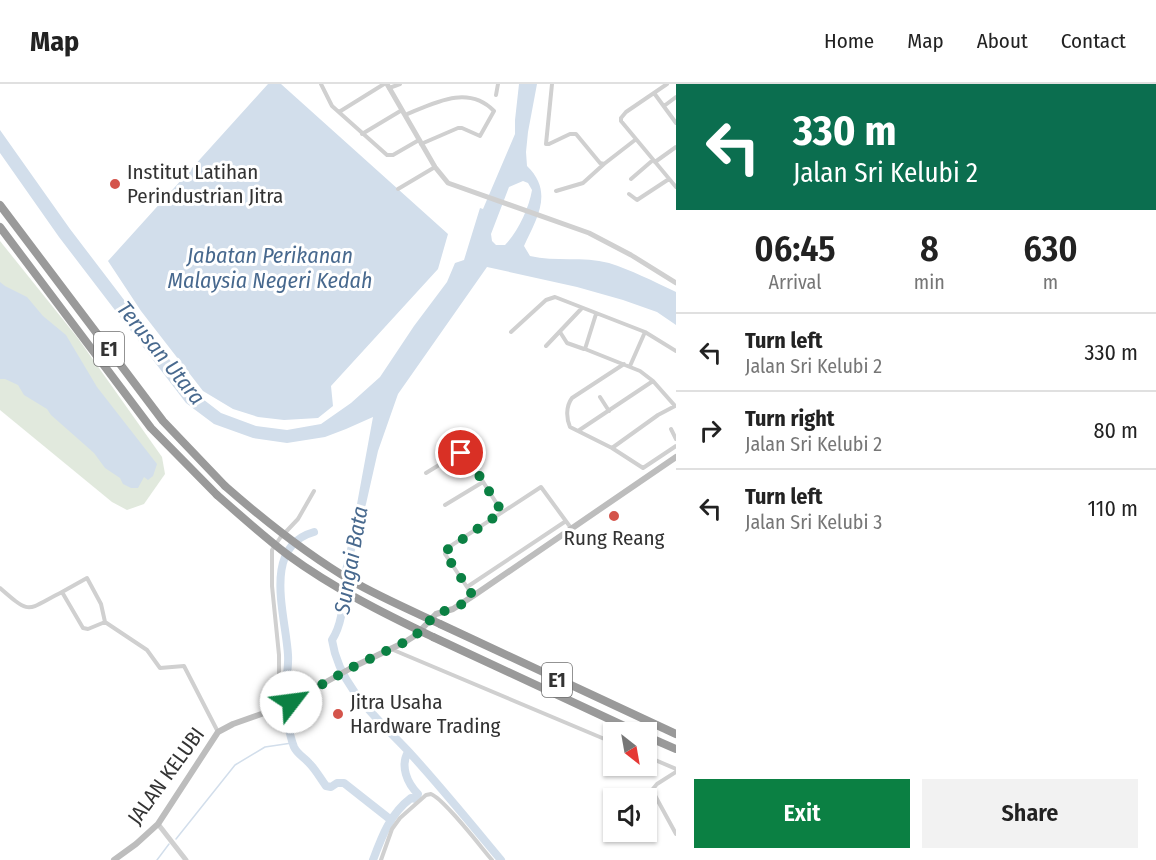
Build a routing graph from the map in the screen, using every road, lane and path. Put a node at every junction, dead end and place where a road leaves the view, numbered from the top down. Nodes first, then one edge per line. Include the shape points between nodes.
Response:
1 (321, 84) edge
2 (400, 84) edge
3 (498, 84) edge
4 (552, 84) edge
5 (667, 84) edge
6 (387, 85) edge
7 (654, 93) junction
8 (496, 95) dead end
9 (676, 97) edge
10 (664, 106) junction
11 (339, 112) junction
12 (403, 112) junction
13 (676, 123) edge
14 (362, 134) junction
15 (635, 140) junction
16 (420, 142) junction
17 (676, 147) edge
18 (654, 161) junction
19 (604, 164) junction
20 (435, 167) junction
21 (631, 179) dead end
22 (669, 179) junction
23 (676, 187) edge
24 (398, 189) dead end
25 (556, 192) dead end
26 (629, 194) dead end
27 (0, 205) edge
28 (0, 227) edge
29 (676, 283) edge
30 (582, 308) junction
31 (596, 314) junction
32 (512, 332) dead end
33 (560, 332) junction
34 (645, 332) junction
35 (546, 346) dead end
36 (585, 349) junction
37 (676, 351) edge
38 (624, 364) junction
39 (630, 366) junction
40 (653, 381) junction
41 (600, 397) dead end
42 (675, 406) edge
43 (609, 411) junction
44 (671, 429) dead end
45 (578, 432) junction
46 (676, 439) edge
47 (674, 447) edge
48 (612, 448) junction
49 (676, 456) edge
50 (426, 473) dead end
51 (483, 482) junction
52 (314, 491) dead end
53 (445, 505) dead end
54 (502, 512) junction
55 (566, 521) junction
56 (571, 528) junction
57 (467, 587) junction
58 (0, 588) edge
59 (62, 592) junction
60 (473, 596) junction
61 (105, 622) junction
62 (390, 649) junction
63 (280, 708) junction
64 (621, 709) junction
65 (615, 722) joint
66 (218, 732) junction
67 (676, 734) edge
68 (603, 738) edge
69 (657, 741) edge
70 (676, 749) edge
71 (657, 761) edge
72 (676, 770) edge
73 (158, 824) junction
74 (676, 834) edge
75 (114, 860) edge
76 (186, 860) edge
77 (381, 860) edge
78 (492, 860) edge

1 - 11 street
2 - 6 street
3 - 8 street
4 - 19 street via 546,144 576,134
5 - 7 street
6 - 11 street
6 - 12 street
7 - 10 street
7 - 15 street via 621,118
9 - 10 street
10 - 13 street
11 - 14 street
12 - 14 street
12 - 16 street
12 - 16 street via 463,94 494,111 480,136 462,128
14 - 16 street via 388,156
15 - 18 street
15 - 19 street
16 - 20 street
17 - 18 street
18 - 21 street
18 - 22 street
19 - 25 street via 583,183
20 - 24 street
20 - 29 street via 454,186 601,238
22 - 23 street
22 - 26 street via 637,200
27 - 64 highway, E1, bridge via 163,421 225,486 287,537 370,591
28 - 65 highway, E1, bridge via 151,428 217,495 271,542 319,576 385,614
30 - 31 street
30 - 32 street via 550,297
30 - 33 street
31 - 34 street
31 - 36 street
33 - 35 street
33 - 36 street via 567,343
34 - 37 street
34 - 39 street
36 - 38 street
38 - 39 street
38 - 45 street via 570,400 569,425
39 - 40 street
40 - 42 street
40 - 43 street
41 - 43 street
42 - 48 street
43 - 45 street
44 - 46 street
45 - 48 street
47 - 48 street via 643,468
47 - 49 street
49 - 56 main road, JALAN KELUBI
50 - 51 street via 465,453
51 - 53 street
51 - 54 street
52 - 63 street via 298,519 272,550
54 - 55 street via 541,487
54 - 57 street via 444,552
55 - 56 street
55 - 57 street
56 - 60 main road, JALAN KELUBI
57 - 60 street
58 - 59 street via 27,608
59 - 61 street via 83,628
59 - 61 street via 87,578 101,604
60 - 62 main road, JALAN KELUBI via 436,614 416,635
61 - 66 street via 147,650 159,668 185,666
62 - 63 main road, JALAN KELUBI
62 - 68 street
63 - 66 main road, JALAN KELUBI
64 - 65 highway
64 - 67 highway, E1
66 - 73 main road, JALAN KELUBI
69 - 70 highway
71 - 72 street
72 - 74 street via 652,790
73 - 75 main road, JALAN KELUBI
73 - 76 street
77 - 78 street via 400,818 431,794

